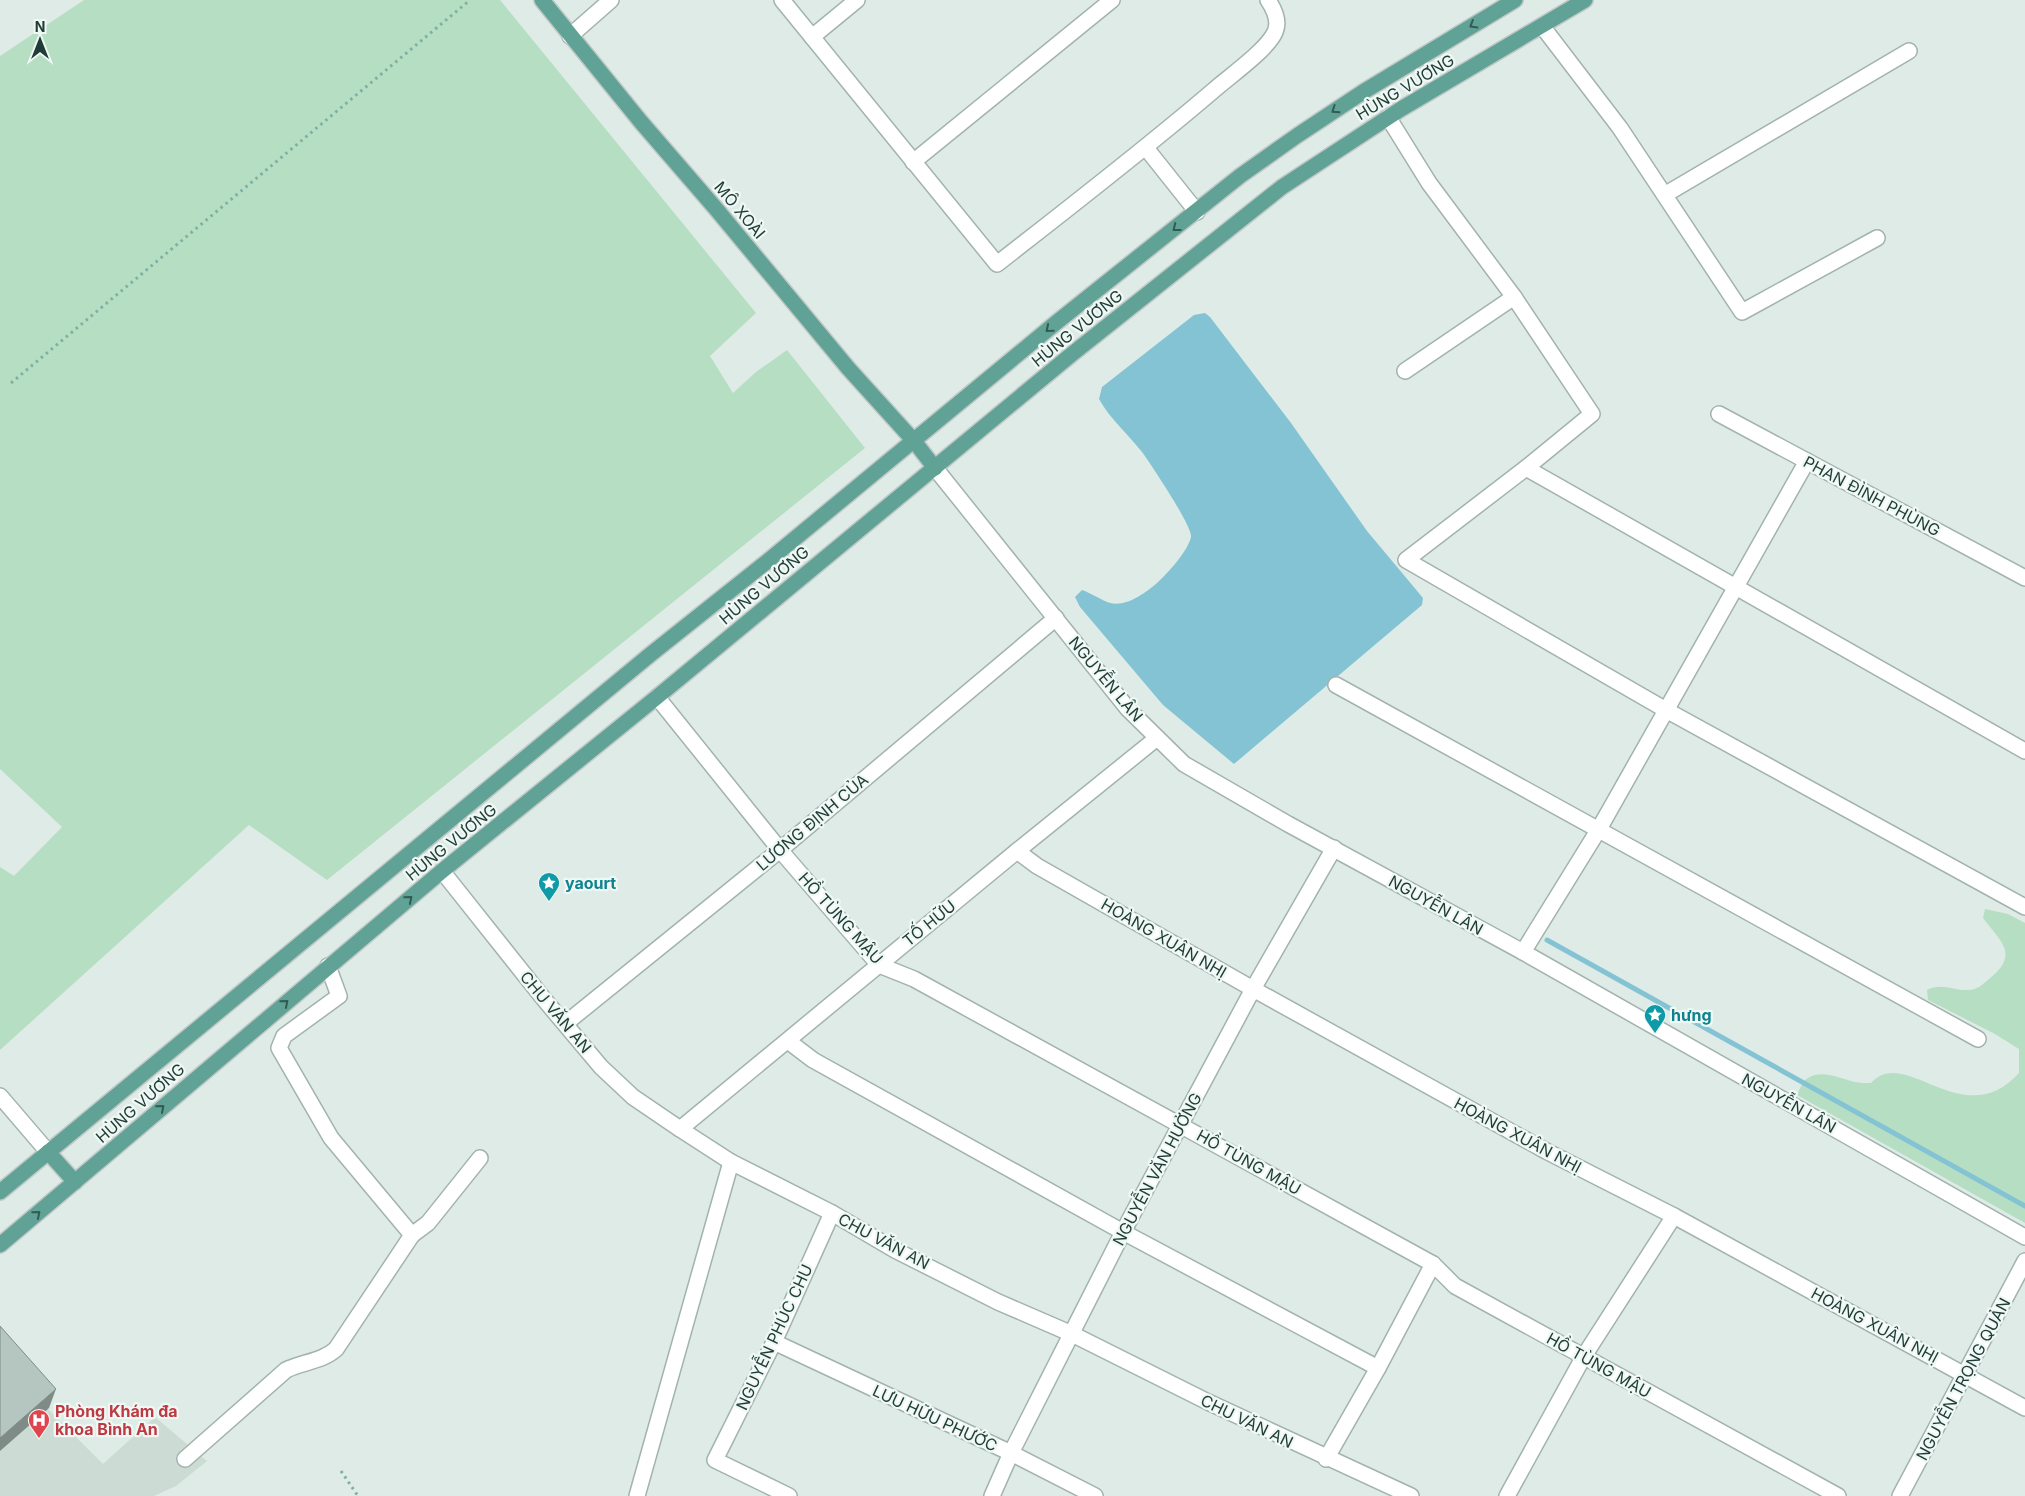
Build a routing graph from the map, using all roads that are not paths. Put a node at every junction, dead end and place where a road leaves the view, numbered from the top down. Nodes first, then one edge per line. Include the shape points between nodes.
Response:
1 (542, 0) edge
2 (611, 0) edge
3 (782, 0) edge
4 (857, 0) edge
5 (1112, 0) edge
6 (1268, 0) edge
7 (1515, 0) edge
8 (1585, 0) edge
9 (1542, 26) junction
10 (570, 36) junction
11 (812, 37) junction
12 (1909, 51) dead end
13 (1388, 117) junction
14 (1146, 148) junction
15 (913, 162) junction
16 (1666, 194) junction
17 (1197, 212) junction
18 (1877, 238) dead end
19 (1514, 297) junction
20 (1405, 371) dead end
21 (1719, 414) dead end
22 (914, 441) junction
23 (1807, 461) junction
24 (935, 468) junction
25 (1526, 468) junction
26 (2025, 578) edge
27 (1736, 587) junction
28 (1056, 618) junction
29 (1336, 685) dead end
30 (657, 698) junction
31 (1666, 710) junction
32 (1157, 738) junction
33 (2025, 751) edge
34 (1599, 829) junction
35 (1334, 848) junction
36 (780, 850) junction
37 (1017, 850) junction
38 (442, 871) junction
39 (2025, 907) edge
40 (1523, 952) junction
41 (879, 965) junction
42 (328, 966) junction
43 (1253, 989) junction
44 (566, 1023) junction
45 (1978, 1039) dead end
46 (788, 1041) junction
47 (0, 1096) edge
48 (1181, 1124) junction
49 (680, 1129) junction
50 (48, 1152) junction
51 (480, 1158) dead end
52 (731, 1162) junction
53 (75, 1182) junction
54 (0, 1192) edge
55 (832, 1213) junction
56 (1674, 1216) junction
57 (1123, 1232) junction
58 (412, 1235) junction
59 (2025, 1237) edge
60 (0, 1245) edge
61 (2025, 1261) edge
62 (1433, 1264) junction
63 (1072, 1334) junction
64 (774, 1342) junction
65 (1584, 1356) junction
66 (1378, 1368) junction
67 (1966, 1374) junction
68 (2025, 1408) edge
69 (1010, 1453) junction
70 (185, 1459) dead end
71 (1326, 1459) junction
72 (637, 1496) edge
73 (789, 1496) edge
74 (992, 1496) edge
75 (1095, 1496) edge
76 (1410, 1496) edge
77 (1506, 1496) edge
78 (1838, 1496) edge
79 (1900, 1496) edge

1 - 10 main road, MÔ XOÀI
2 - 10 street
3 - 11 street
4 - 11 street
5 - 15 street
6 - 14 street via 1277,26 1266,44
7 -> 17 main road, HÙNG VƯƠNG via 1346,102 1240,176
8 - 9 main road, HÙNG VƯƠNG
9 - 13 main road, HÙNG VƯƠNG
9 - 16 street
10 - 22 main road, MÔ XOÀI via 848,368
11 - 15 street
12 - 16 street
13 - 19 street via 1429,183
13 - 24 main road, HÙNG VƯƠNG via 1282,187
14 - 15 street via 997,264
14 - 17 street
16 - 18 street via 1742,312
17 -> 22 main road, HÙNG VƯƠNG
19 - 20 street
19 - 25 street via 1592,414
21 - 23 street, PHAN ĐÌNH PHÙNG
22 - 24 main road, MÔ XOÀI
22 - 50 main road, HÙNG VƯƠNG via 504,774
23 - 26 street, PHAN ĐÌNH PHÙNG
23 - 27 street
24 - 28 street, NGUYỄN LÂN
24 - 30 main road, HÙNG VƯƠNG
25 - 27 street
25 - 31 street via 1406,560
27 - 31 street
27 - 33 street
28 - 32 street, NGUYỄN LÂN via 1128,709
28 - 36 street, LƯƠNG ĐỊNH CỦA
29 - 34 street
30 - 36 street, HỒ TÙNG MẬU
30 - 38 main road, HÙNG VƯƠNG
31 - 34 street
31 - 39 street
32 - 35 street, NGUYỄN LÂN via 1184,764
32 - 37 street, TỐ HỮU
34 - 40 street
34 - 45 street
35 - 40 street, NGUYỄN LÂN
35 - 43 street, NGUYỄN VĂN HƯỞNG
36 - 41 street, HỒ TÙNG MẬU
36 - 44 street, LƯƠNG ĐỊNH CỦA
37 - 41 street, TỐ HỮU
37 - 43 street, HOÀNG XUÂN NHỊ via 1037,866
42 -> 38 main road, HÙNG VƯƠNG
38 - 44 street, CHU VĂN AN
40 - 59 street, NGUYỄN LÂN
41 - 46 street, TỐ HỮU
41 - 48 street, HỒ TÙNG MẬU via 914,979
53 -> 42 main road, HÙNG VƯƠNG
42 - 58 street via 339,996 284,1036 279,1048 331,1138
43 - 48 street, NGUYỄN VĂN HƯỞNG
43 - 56 street, HOÀNG XUÂN NHỊ via 1546,1151
44 - 49 street, CHU VĂN AN via 616,1081
46 - 49 street, TỐ HỮU
46 - 57 street via 813,1060
47 - 50 street
48 - 57 street, NGUYỄN VĂN HƯỞNG
48 - 62 street, HỒ TÙNG MẬU
49 - 52 street, CHU VĂN AN
50 - 53 main road
50 - 54 main road, HÙNG VƯƠNG
51 - 58 street via 428,1223
52 - 55 street, CHU VĂN AN
52 - 72 street
60 -> 53 main road, HÙNG VƯƠNG
55 - 63 street, CHU VĂN AN via 895,1250 998,1302
55 - 64 street, NGUYỄN PHÚC CHU
56 - 65 street
56 - 67 street, HOÀNG XUÂN NHỊ
57 - 63 street, NGUYỄN VĂN HƯỞNG
57 - 66 street
58 - 70 street via 336,1349 328,1356 286,1370
61 - 67 street, NGUYỄN TRỌNG QUẢN
62 - 65 street, HỒ TÙNG MẬU via 1455,1286
62 - 66 street
63 - 69 street, NGUYỄN VĂN HƯỞNG
63 - 71 street, CHU VĂN AN
64 - 69 street, LƯU HỮU PHƯỚC
64 - 73 street, NGUYỄN PHÚC CHU via 715,1460
65 - 77 street
65 - 78 street, HỒ TÙNG MẬU
66 - 71 street
67 - 68 street, HOÀNG XUÂN NHỊ
67 - 79 street, NGUYỄN TRỌNG QUẢN
69 - 74 street, NGUYỄN VĂN HƯỞNG
69 - 75 street, LƯU HỮU PHƯỚC
71 - 76 street, CHU VĂN AN

